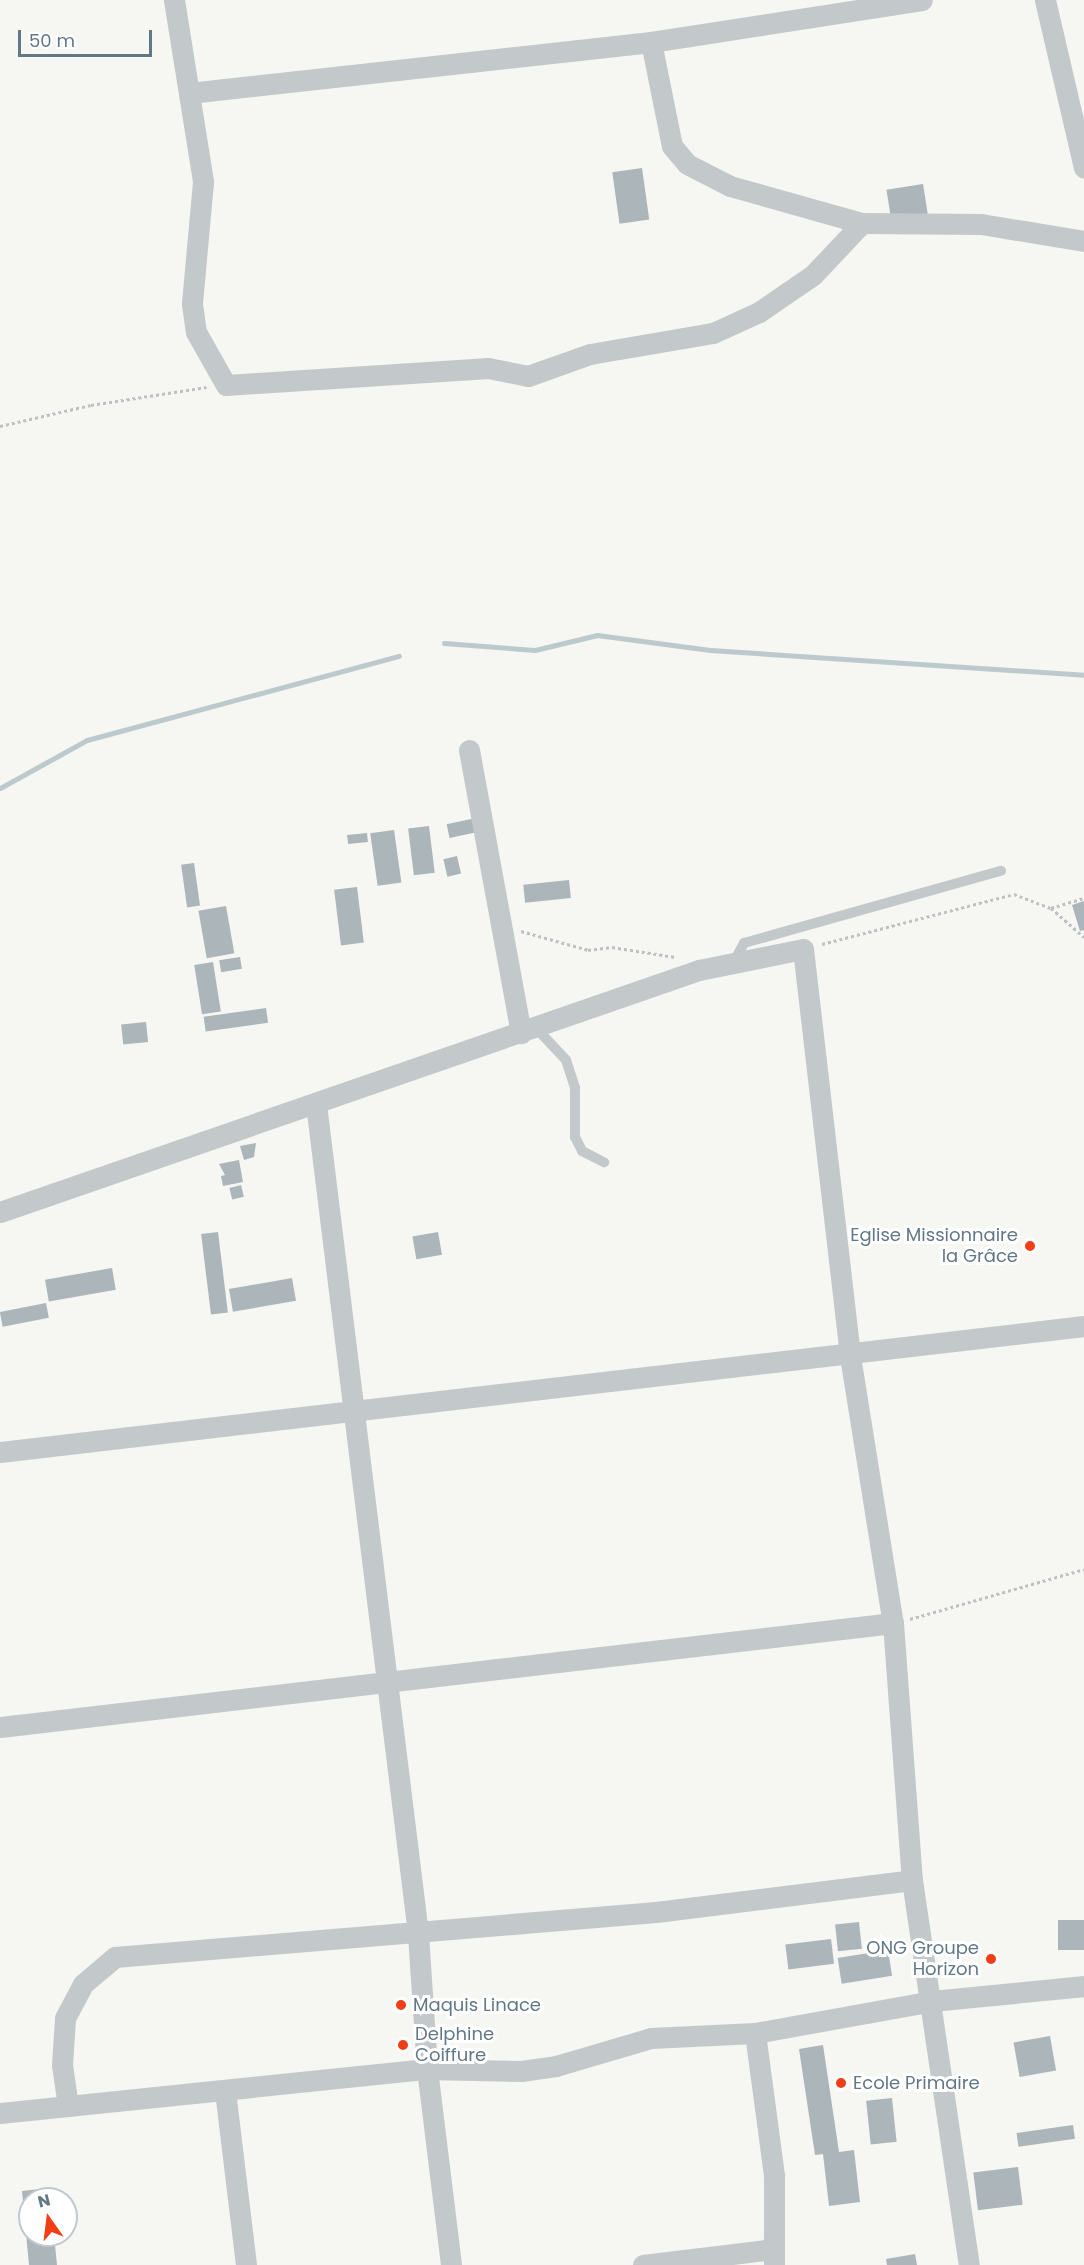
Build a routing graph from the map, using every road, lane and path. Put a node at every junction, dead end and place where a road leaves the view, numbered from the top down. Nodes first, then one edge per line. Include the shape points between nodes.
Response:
1 (174, 0) edge
2 (1045, 0) edge
3 (914, 1) edge
4 (651, 42) junction
5 (189, 93) junction
6 (1084, 168) edge
7 (862, 224) junction
8 (1084, 241) edge
9 (226, 385) junction
10 (0, 426) edge
11 (469, 750) dead end
12 (1001, 871) dead end
13 (1084, 898) edge
14 (1051, 908) junction
15 (501, 929) junction
16 (1084, 937) edge
17 (803, 949) junction
18 (732, 966) junction
19 (699, 970) junction
20 (529, 1031) junction
21 (316, 1104) junction
22 (604, 1162) dead end
23 (0, 1212) edge
24 (1084, 1326) edge
25 (850, 1356) junction
26 (354, 1409) junction
27 (0, 1452) edge
28 (1084, 1569) edge
29 (893, 1623) junction
30 (388, 1680) junction
31 (0, 1727) edge
32 (912, 1880) junction
33 (418, 1934) junction
34 (1084, 1986) edge
35 (932, 2001) junction
36 (755, 2032) junction
37 (427, 2069) junction
38 (225, 2091) junction
39 (68, 2106) junction
40 (0, 2113) edge
41 (773, 2257) edge
42 (246, 2265) edge
43 (451, 2265) edge
44 (643, 2265) edge
45 (969, 2265) edge

1 - 5 street
2 - 6 street
3 - 4 street
4 - 5 street
4 - 7 street via 672,146 687,164 730,186
5 - 9 street via 203,182 192,304 196,332
7 - 8 street via 981,224
7 - 9 street via 813,275 759,312 713,333 590,354 528,376 488,368
9 - 10 path via 91,405
11 - 15 street
12 - 18 lane via 744,943
13 - 14 path
14 - 16 path
14 - 17 path via 1014,894
15 - 19 path via 536,932 588,950 612,947 678,957
15 - 20 street
17 - 18 street
17 - 25 street
18 - 19 street
19 - 20 street
20 - 21 street
20 - 22 lane via 566,1060 575,1088 575,1137 582,1151
21 - 23 street
21 - 26 street
24 - 25 street
25 - 26 street
25 - 29 street
26 - 27 street
26 - 30 street
28 - 29 path
29 - 30 street
29 - 32 street
30 - 31 street
30 - 33 street
32 - 33 street
32 - 35 street
33 - 37 street
33 - 39 street via 115,1957 83,1984 65,2018 63,2065
34 - 35 street
35 - 36 street
35 - 45 street
36 - 37 street via 651,2038 556,2066 520,2072
36 - 41 street via 774,2175
37 - 38 street
37 - 43 street
38 - 39 street
38 - 42 street
39 - 40 street
41 - 44 street

